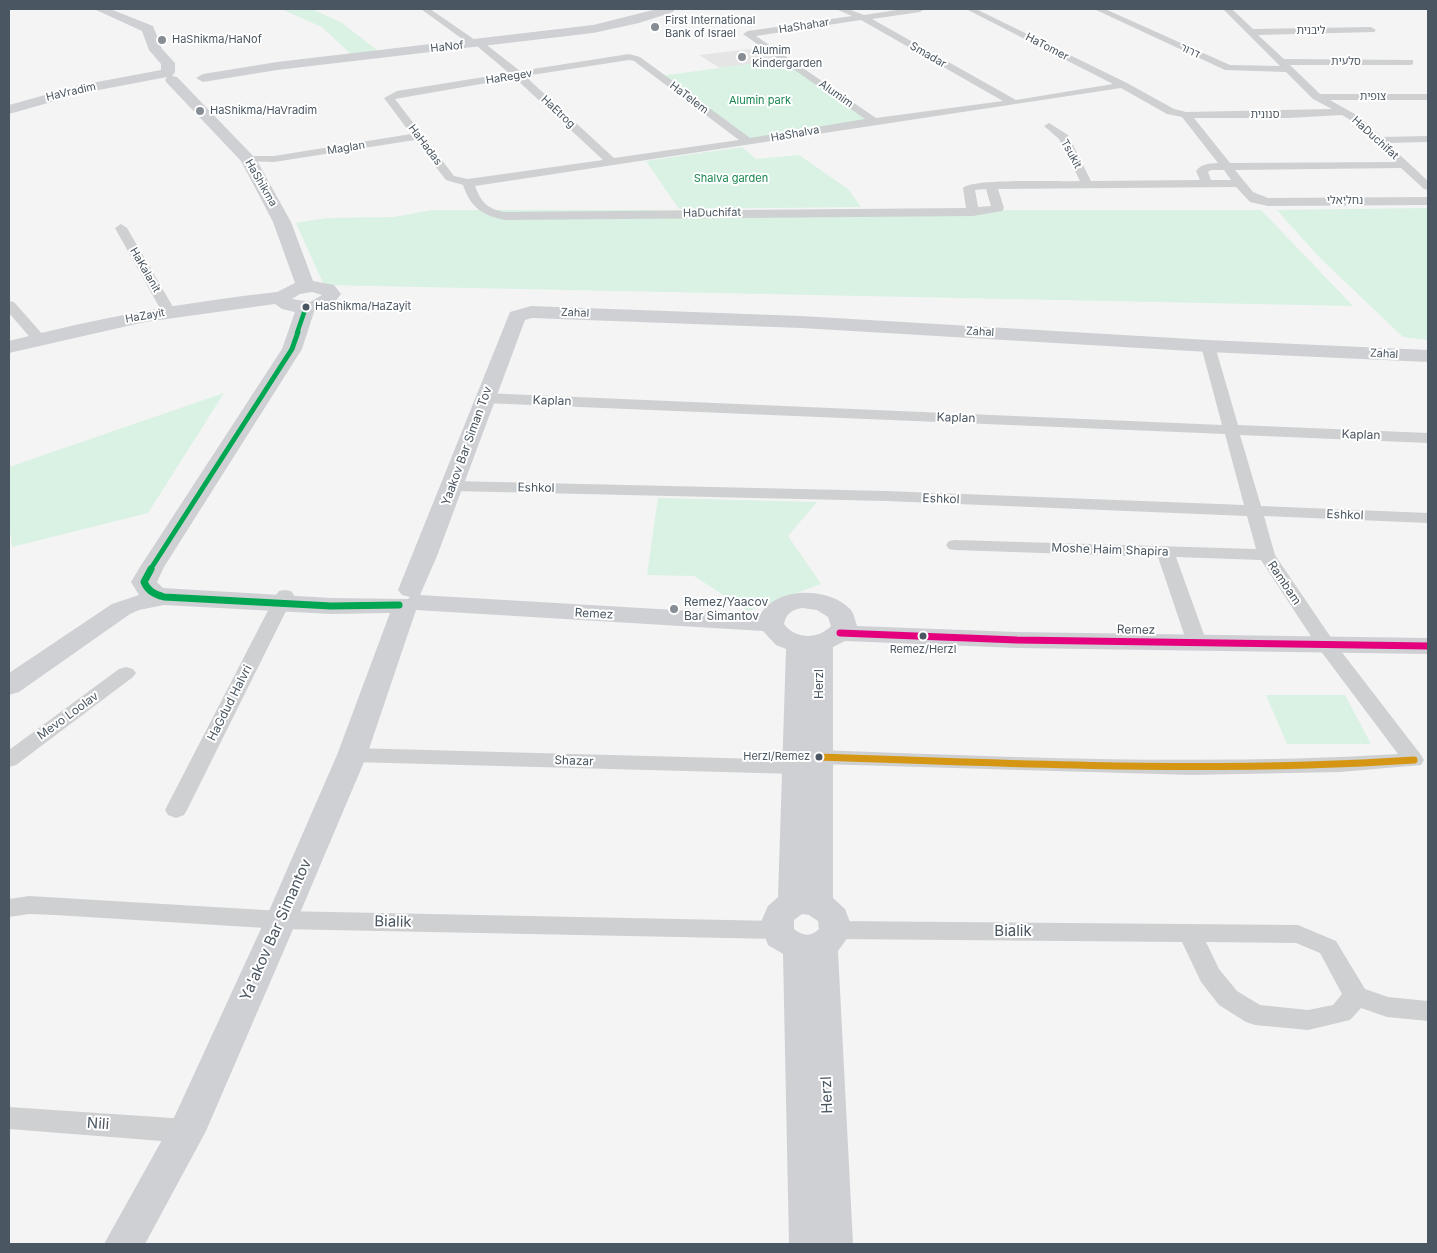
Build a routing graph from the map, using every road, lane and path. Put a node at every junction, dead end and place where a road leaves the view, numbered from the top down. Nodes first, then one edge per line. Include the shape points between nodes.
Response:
1 (100, 9) edge
2 (447, 9) edge
3 (669, 9) edge
4 (840, 9) edge
5 (920, 9) edge
6 (970, 9) edge
7 (1098, 9) edge
8 (1227, 9) edge
9 (428, 10) edge
10 (862, 17) junction
11 (1371, 30) dead end
12 (1250, 32) junction
13 (748, 34) joint
14 (478, 44) junction
15 (629, 57) joint
16 (164, 58) junction
17 (1410, 62) dead end
18 (1285, 66) junction
19 (194, 73) junction
20 (169, 76) junction
21 (519, 76) junction
22 (1123, 85) junction
23 (188, 96) junction
24 (1428, 96) edge
25 (1317, 97) junction
26 (390, 98) joint
27 (1014, 104) junction
28 (9, 110) edge
29 (1343, 112) junction
30 (1186, 116) junction
31 (874, 121) junction
32 (1049, 126) dead end
33 (419, 136) junction
34 (1428, 139) edge
35 (1378, 140) junction
36 (748, 142) junction
37 (274, 159) joint
38 (612, 162) junction
39 (252, 164) junction
40 (1404, 165) junction
41 (1227, 167) junction
42 (1208, 182) junction
43 (468, 183) junction
44 (1238, 183) junction
45 (1427, 184) edge
46 (991, 186) junction
47 (1088, 186) junction
48 (968, 188) joint
49 (1428, 201) edge
50 (973, 212) junction
51 (121, 228) dead end
52 (306, 297) junction
53 (9, 305) edge
54 (169, 312) junction
55 (531, 312) joint
56 (39, 338) junction
57 (1208, 346) junction
58 (9, 347) edge
59 (1428, 356) edge
60 (484, 398) junction
61 (1230, 429) junction
62 (1428, 438) edge
63 (453, 486) junction
64 (1252, 512) junction
65 (1428, 518) edge
66 (955, 545) dead end
67 (1165, 551) junction
68 (1266, 555) junction
69 (156, 586) junction
70 (283, 600) junction
71 (405, 600) junction
72 (771, 624) junction
73 (826, 635) junction
74 (1428, 635) edge
75 (1195, 637) junction
76 (1323, 640) junction
77 (1428, 646) edge
78 (9, 668) edge
79 (126, 673) dead end
80 (9, 686) edge
81 (352, 754) junction
82 (9, 760) edge
83 (1414, 760) joint
84 (808, 762) junction
85 (176, 810) dead end
86 (9, 908) edge
87 (281, 920) junction
88 (807, 927) junction
89 (1190, 933) junction
90 (1356, 996) junction
91 (1428, 1010) edge
92 (10, 1119) edge
93 (187, 1131) junction
94 (124, 1244) edge
95 (809, 1244) edge
96 (833, 1244) edge

1 - 16 street via 148,29 156,50
2 - 9 street
3 - 14 street, HaNof via 593,29
4 - 10 street, Smadar
5 - 10 street, HaShahar
6 - 22 street, HaTomer
7 - 18 street, דרור via 1228,68
8 - 12 street, HaDuchifat
9 - 14 street, HaEtrog
10 - 13 street, HaShahar
10 - 27 street, Smadar
11 - 12 street, ליבנית
12 - 18 street, HaDuchifat
13 - 31 street, Alumim
14 - 19 street, HaNof via 222,74
14 - 21 street, HaEtrog
15 - 21 street, HaRegev
15 - 36 street, HaTelem via 637,59
16 - 19 street
16 - 20 street via 169,66
17 - 18 street, סלעית
18 - 25 street, HaDuchifat
19 - 20 street, HaNof via 183,83
19 - 23 street
20 - 23 street, HaShikma
20 - 28 street, HaVradim via 81,89
21 - 26 street, HaRegev via 397,94
21 - 38 street, HaEtrog
22 - 27 street, HaShalva
22 - 30 street, HaTomer via 1171,112
23 - 39 street, HaShikma
24 - 25 street, צופית
25 - 29 street, HaDuchifat
26 - 33 street, HaHadas
27 - 31 street, HaShalva
29 - 30 street, סנונית
29 - 35 street, HaDuchifat via 1356,119
30 - 41 street
31 - 36 street, HaShalva
32 - 47 street, Tsukit via 1064,137
33 - 37 street, Maglan
33 - 43 street, HaHadas via 450,178
34 - 35 street
35 - 40 street, HaDuchifat
36 - 38 street, HaShalva
37 - 39 street, Maglan
38 - 43 street, HaShalva
39 - 52 street, HaShikma via 282,222
40 - 41 street, HaDuchifat
40 - 45 street
41 - 42 street, HaDuchifat via 1202,169
41 - 44 street
42 - 44 street
42 - 47 street
43 - 50 street, HaDuchifat via 473,200 481,210 505,216
44 - 49 street, נחליאלי via 1249,195 1261,201
46 - 47 street
46 - 48 street
46 - 50 street, HaDuchifat via 998,208
48 - 50 street
51 - 54 street, HaKalanit
52 - 54 street, HaZayit via 294,289 282,297
52 - 69 street via 292,349
53 - 56 street
54 - 56 street, HaZayit
55 - 57 street, Zahal via 801,322
55 - 60 street, Yaakov Bar Siman Tov via 518,316
56 - 58 street, HaZayit
57 - 59 street, Zahal
57 - 61 street, Rambam
60 - 61 street, Kaplan
60 - 63 street, Yaakov Bar Siman Tov
61 - 62 street, Kaplan
61 - 64 street, Rambam
63 - 64 street, Eshkol via 886,496
63 - 71 street, Yaakov Bar Siman Tov
64 - 65 street, Eshkol
64 - 68 street, Rambam
66 - 67 street, Moshe Haim Shapira
67 - 68 street, Moshe Haim Shapira
67 - 75 street
68 - 76 street, Rambam
69 - 70 street, Remez
69 - 78 street via 115,598
69 - 80 street
70 - 71 street, Remez via 331,606
70 - 85 street, HaGdud HaIvri
71 - 72 street, Remez
71 - 81 street, Ya'akov Bar Simantov
72 - 73 street via 780,636
72 - 73 street via 771,617 782,606 802,600 824,603 834,608
73 - 75 street, Remez
73 - 84 street, Herzl
74 - 76 street, Remez
75 - 76 street, Remez
76 - 77 street, Remez
76 - 83 street, Rambam
79 - 82 street, Mevo Loolav
81 - 84 street, Shazar
81 - 87 street, Ya'akov Bar Simantov
83 - 84 street, Shazar via 1332,767
84 - 88 street, Herzl
86 - 87 street, Bialik via 55,906
87 - 88 street, Bialik
87 - 93 street, Ya'akov Bar Simantov
88 - 89 street, Bialik
88 - 95 street, Herzl
88 - 96 street, Herzl
89 - 90 street, Bialik via 1298,934 1318,941 1328,947
89 - 90 street via 1210,975 1228,998 1255,1015 1308,1020 1341,1013
90 - 91 street via 1386,1007
92 - 93 street, Nili
93 - 94 street, Ya'akov Bar Simantov

